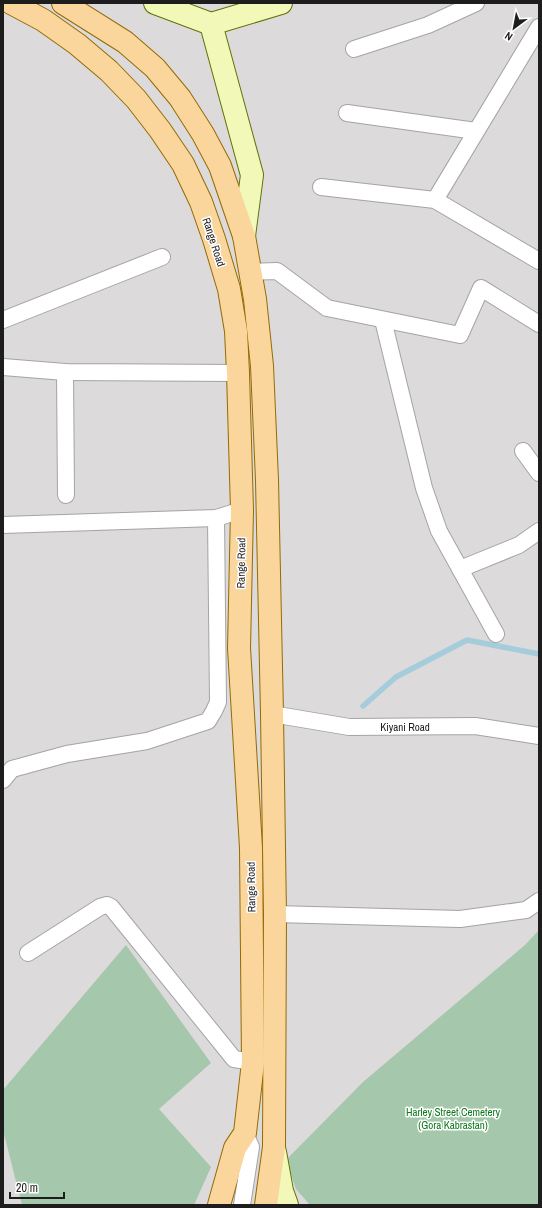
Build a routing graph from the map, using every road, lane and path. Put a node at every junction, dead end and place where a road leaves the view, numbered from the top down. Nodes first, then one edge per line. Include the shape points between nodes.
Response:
1 (11, 3) edge
2 (63, 3) edge
3 (155, 3) edge
4 (281, 3) edge
5 (476, 3) edge
6 (211, 24) junction
7 (539, 27) edge
8 (354, 48) dead end
9 (347, 113) dead end
10 (476, 131) junction
11 (321, 187) dead end
12 (435, 200) junction
13 (244, 236) junction
14 (162, 257) dead end
15 (539, 261) edge
16 (250, 272) junction
17 (3, 320) edge
18 (384, 320) junction
19 (539, 324) edge
20 (3, 367) edge
21 (65, 372) junction
22 (238, 373) junction
23 (523, 451) dead end
24 (539, 473) edge
25 (66, 495) dead end
26 (242, 510) junction
27 (216, 518) junction
28 (3, 525) edge
29 (539, 531) edge
30 (460, 569) junction
31 (496, 634) dead end
32 (272, 714) junction
33 (539, 736) edge
34 (3, 780) edge
35 (533, 906) edge
36 (275, 914) junction
37 (28, 953) dead end
38 (253, 1062) junction
39 (245, 1133) junction
40 (274, 1147) junction
41 (220, 1205) edge
42 (242, 1205) edge
43 (266, 1205) edge
44 (287, 1205) edge

1 - 22 main road, Range Road via 43,20 109,71 136,99 183,164 201,202 229,289 236,331
2 - 13 main road via 125,42 155,68 180,98 220,166
3 - 6 main road
4 - 6 main road
5 - 8 street via 428,25
6 - 13 main road via 252,175
7 - 10 street
9 - 10 street
10 - 12 street
11 - 12 street
12 - 15 street
13 - 16 main road
14 - 17 street
16 - 18 street via 277,271 326,308
16 - 32 main road via 262,366
18 - 19 street via 460,335 481,288
18 - 30 street via 424,488 439,531
20 - 21 street
21 - 22 street
21 - 25 street
22 - 26 main road, Range Road
23 - 24 street
26 - 27 street
26 - 38 main road, Range Road via 239,648 251,848
27 - 28 street
27 - 34 street via 218,702 208,721 147,741 60,756 12,769
29 - 30 street via 519,544
30 - 31 street
32 - 33 street, Kiyani Road via 349,727 476,726
32 - 36 main road
35 - 36 street via 460,919
36 - 40 main road
37 - 38 street via 107,905 234,1059
38 - 39 main road, Range Road
39 - 41 main road, Range Road via 236,1148
39 - 42 street via 251,1147
40 - 43 main road
40 - 44 main road

